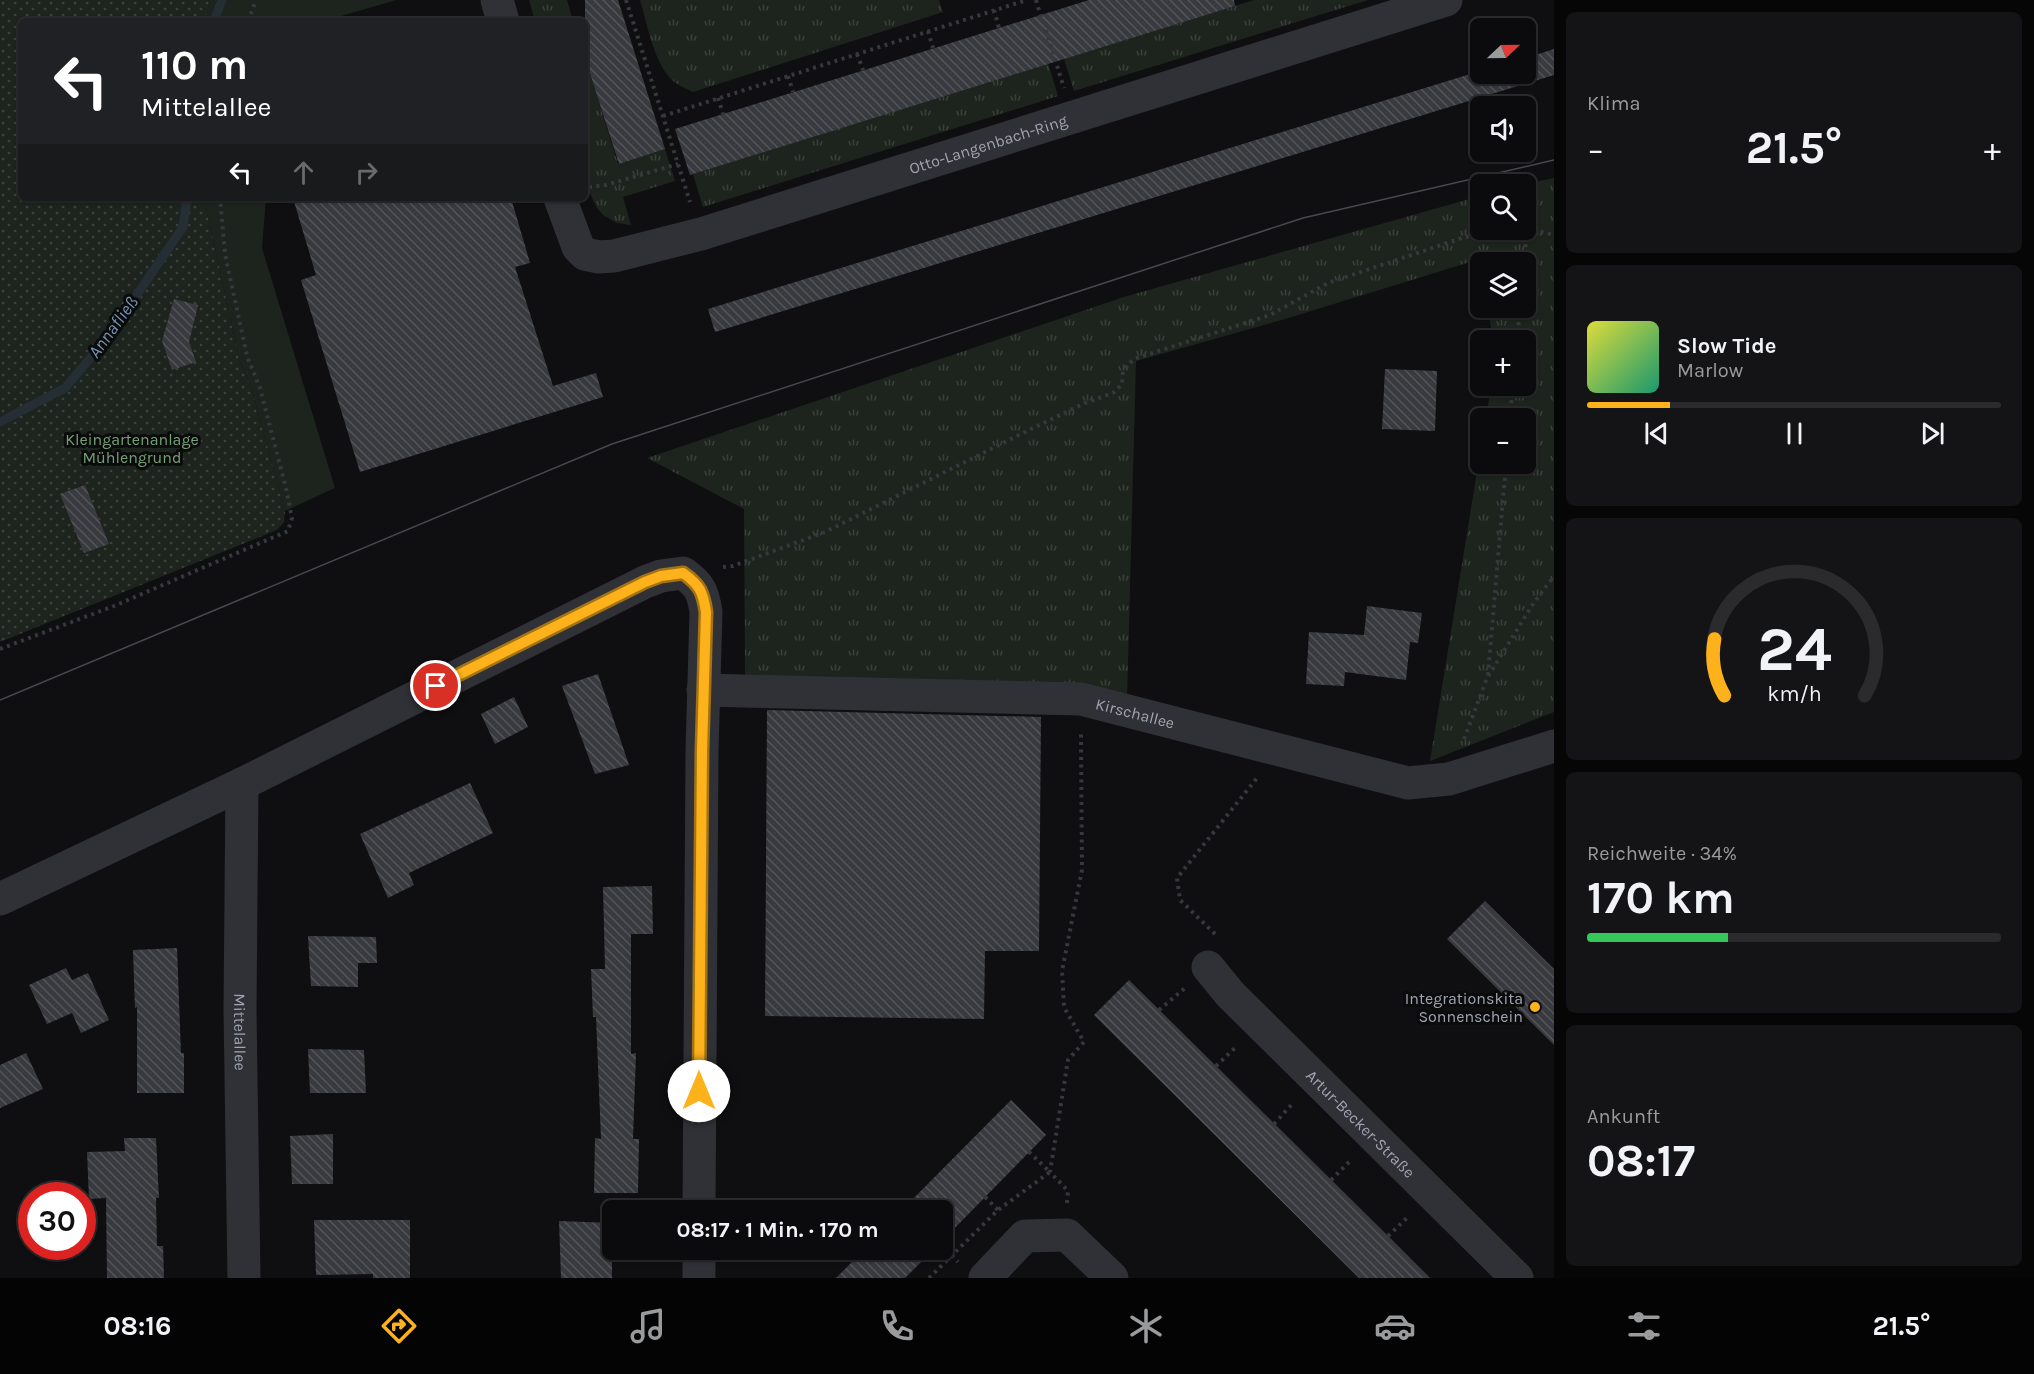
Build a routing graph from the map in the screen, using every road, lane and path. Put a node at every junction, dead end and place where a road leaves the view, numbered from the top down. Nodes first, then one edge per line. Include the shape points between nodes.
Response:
1 (256, 0) edge
2 (497, 0) edge
3 (626, 0) edge
4 (1027, 0) edge
5 (1036, 0) edge
6 (1446, 0) edge
7 (994, 10) junction
8 (1041, 17) dead end
9 (249, 18) edge
10 (502, 18) edge
11 (999, 28) dead end
12 (1046, 30) dead end
13 (928, 31) junction
14 (640, 44) junction
15 (632, 46) dead end
16 (933, 48) dead end
17 (857, 54) junction
18 (863, 70) dead end
19 (788, 76) junction
20 (793, 92) dead end
21 (718, 98) junction
22 (659, 105) junction
23 (652, 108) dead end
24 (723, 114) dead end
25 (663, 116) junction
26 (1073, 117) junction
27 (678, 164) junction
28 (588, 188) edge
29 (220, 201) edge
30 (561, 201) edge
31 (1536, 230) edge
32 (701, 234) junction
33 (1554, 235) edge
34 (1470, 236) edge
35 (1505, 474) edge
36 (683, 573) junction
37 (1554, 576) edge
38 (0, 649) edge
39 (1487, 678) junction
40 (703, 690) junction
41 (1081, 699) junction
42 (1554, 746) edge
43 (1281, 749) junction
44 (1449, 779) junction
45 (242, 784) junction
46 (0, 899) edge
47 (1214, 953) joint
48 (1238, 1045) dead end
49 (1216, 1066) dead end
50 (1295, 1101) dead end
51 (1274, 1124) dead end
52 (1360, 1151) dead end
53 (1029, 1152) dead end
54 (1050, 1172) junction
55 (1330, 1180) dead end
56 (699, 1200) edge
57 (1410, 1215) dead end
58 (1067, 1235) junction
59 (1388, 1236) dead end
60 (699, 1260) edge
61 (244, 1278) edge
62 (699, 1278) edge
63 (929, 1278) edge
64 (985, 1278) edge
65 (1112, 1278) edge
66 (1517, 1278) edge

1 - 9 path
2 - 10 street
3 - 14 path
4 - 7 path
5 - 8 path
6 - 26 street, Otto-Langenbach-Ring
7 - 11 path
7 - 13 path
12 - 26 path
13 - 16 path
13 - 17 path
14 - 15 path
14 - 22 path
17 - 18 path
17 - 19 path
19 - 20 path
19 - 21 path
21 - 24 path
21 - 25 path
22 - 23 path
22 - 25 path
25 - 27 path
26 - 32 street, Otto-Langenbach-Ring
27 - 28 path
27 - 32 path
29 - 38 path via 225,254 247,356 260,388 286,488 292,518 288,531 114,606
30 - 32 street, Otto-Langenbach-Ring via 578,247 598,258
31 - 33 path
34 - 36 path via 1328,283 1270,315 1134,359 1123,370 1122,384 1113,393 1085,403 825,532 734,566
35 - 39 path
36 - 40 street via 703,595 706,612
36 - 45 street via 645,582
37 - 39 path
39 - 44 path
40 - 41 street, Kirschallee
40 - 56 street
41 - 43 street, Kirschallee
41 - 54 path via 1082,870 1062,971 1064,1007 1084,1042 1068,1060
42 - 44 street, Kirschallee
43 - 44 street, Kirschallee via 1408,783
43 - 47 path via 1177,878 1180,900
45 - 46 street
45 - 61 street, Mittelallee
47 - 66 street, Artur-Becker-Straße via 1230,994
48 - 49 path
50 - 51 path
52 - 55 path
53 - 54 path
54 - 58 path via 1068,1191
54 - 63 path via 998,1210
57 - 59 path
58 - 64 street via 1025,1236
58 - 65 street
60 - 62 street

